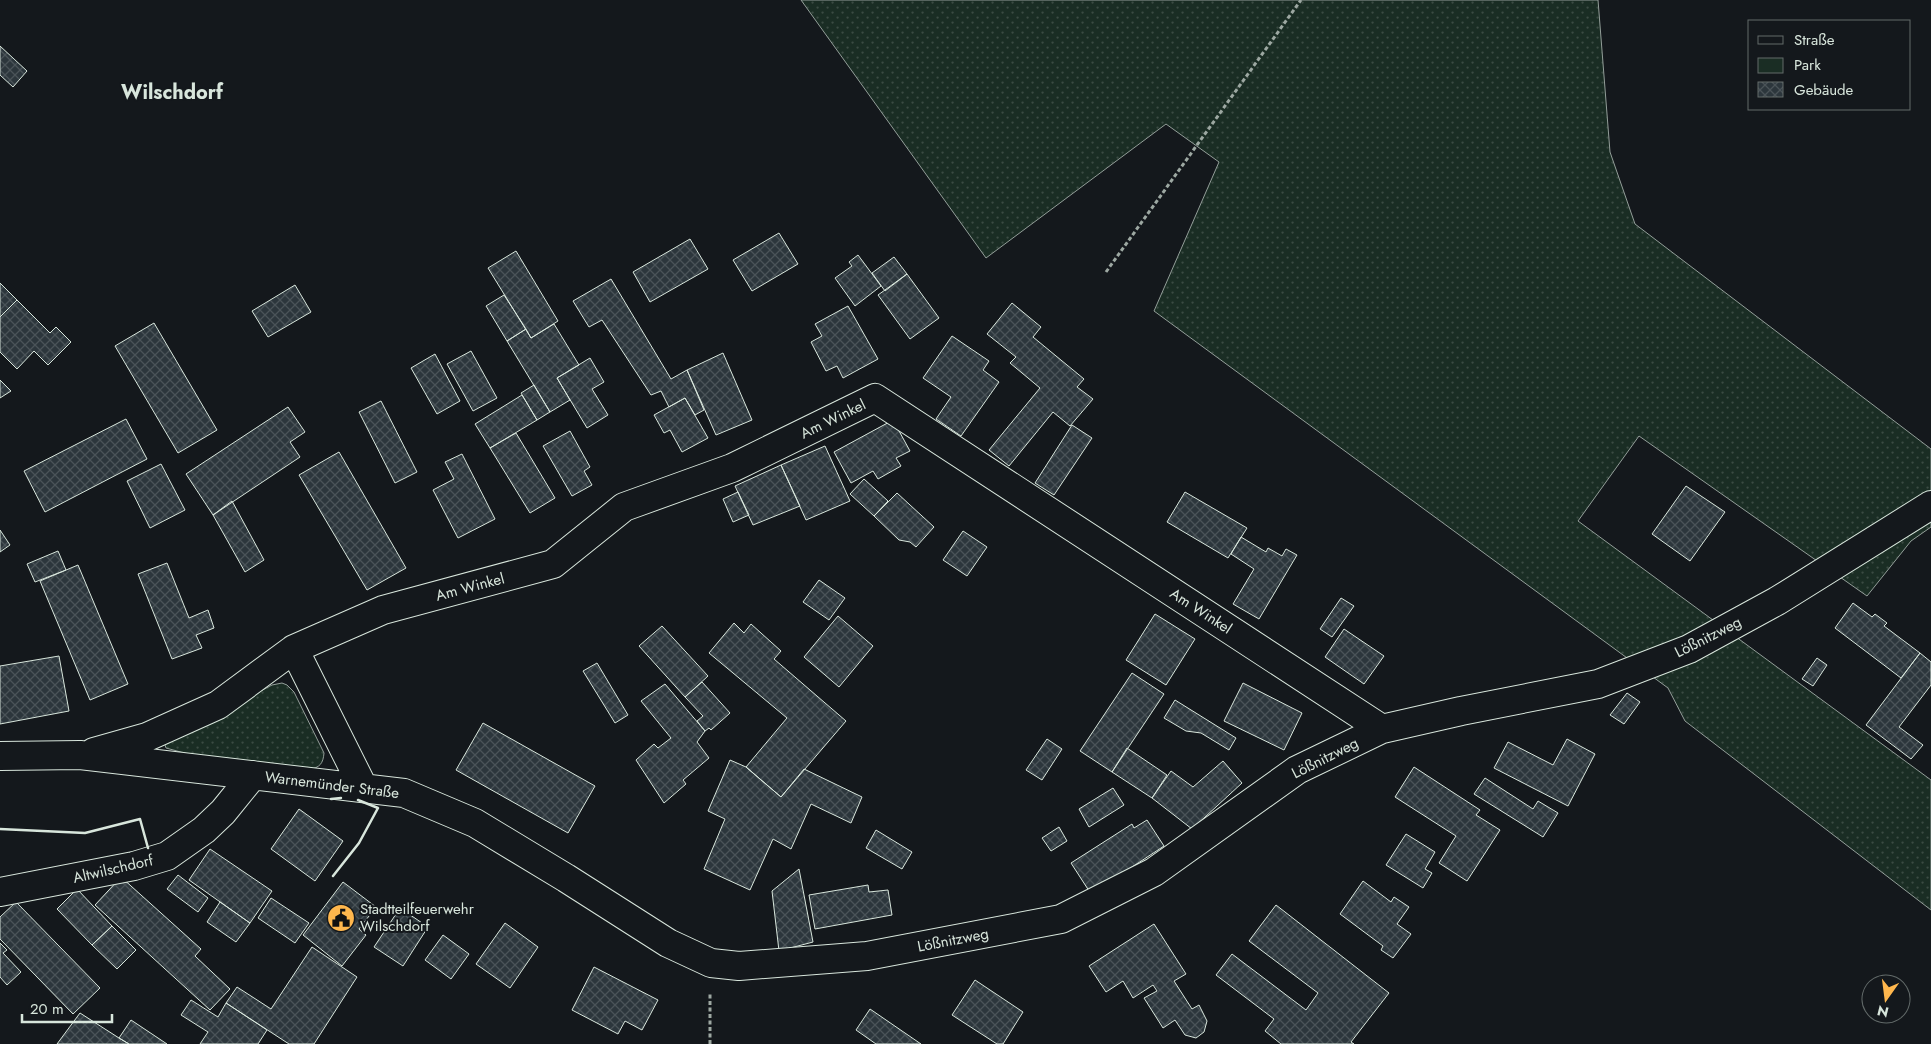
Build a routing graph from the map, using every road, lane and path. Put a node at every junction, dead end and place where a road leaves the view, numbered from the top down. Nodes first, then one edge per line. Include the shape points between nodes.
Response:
1 (1301, 0) edge
2 (1106, 272) dead end
3 (1931, 505) edge
4 (294, 649) junction
5 (1382, 729) junction
6 (80, 755) junction
7 (0, 756) edge
8 (253, 775) junction
9 (363, 787) junction
10 (19, 893) edge
11 (710, 963) joint
12 (710, 1023) dead end
13 (710, 1044) edge

1 - 2 path
3 - 5 street, Lößnitzweg via 1777,601 1689,649 1598,684
4 - 5 street, Am Winkel via 383,610 553,564 624,507 732,468 875,398
4 - 6 street, Am Winkel via 218,705 147,737
4 - 9 street
5 - 11 street, Lößnitzweg via 1297,770 1154,872 1061,919 867,956 738,966
6 - 7 street, Warnemünder Straße
6 - 8 street, Warnemünder Straße
8 - 9 street, Warnemünder Straße
8 - 10 street, Altwilschdorf via 209,832 141,870
9 - 11 street, Warnemünder Straße via 475,823 668,943
12 - 13 path

